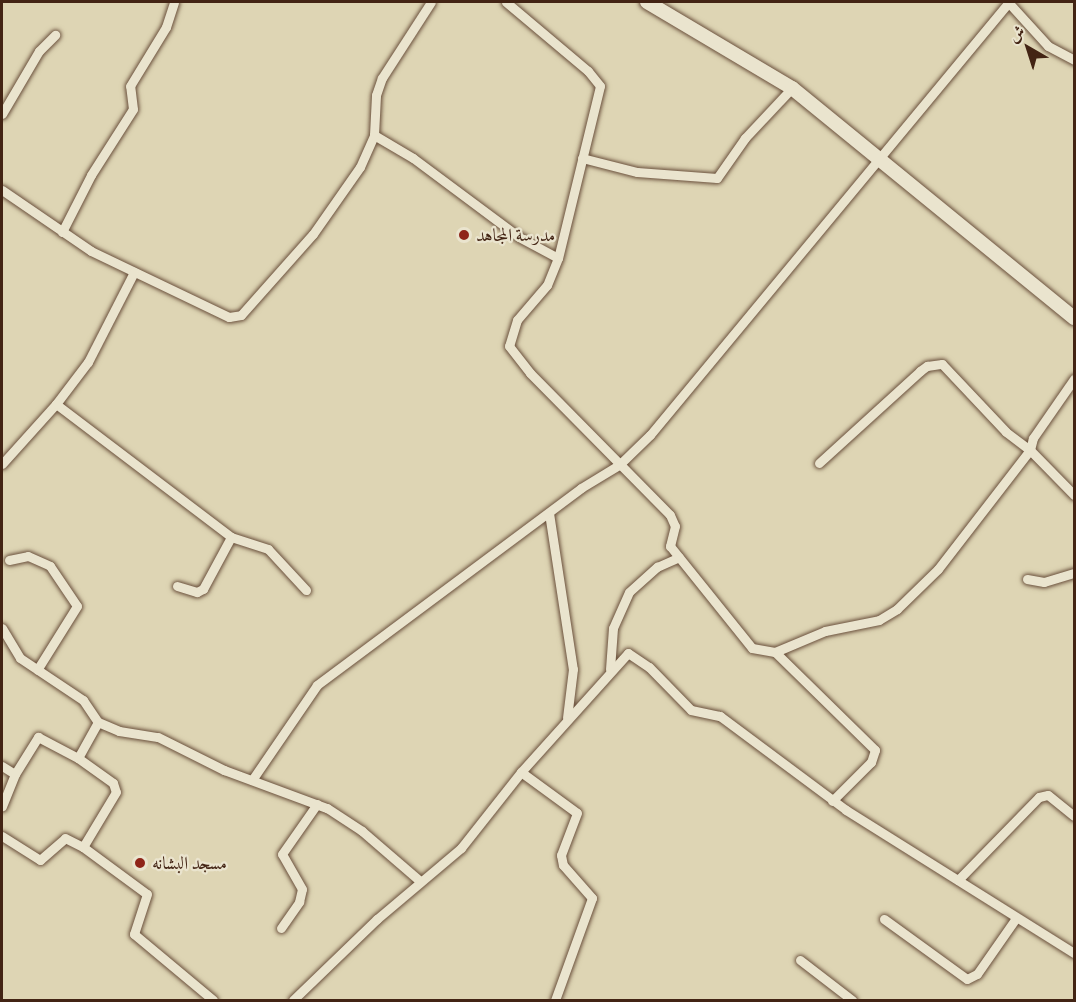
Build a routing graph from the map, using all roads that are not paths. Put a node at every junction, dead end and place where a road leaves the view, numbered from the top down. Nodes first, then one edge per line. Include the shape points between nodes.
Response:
1 (174, 2) edge
2 (431, 2) edge
3 (506, 2) edge
4 (649, 2) edge
5 (1009, 2) edge
6 (55, 34) dead end
7 (1074, 60) edge
8 (792, 88) junction
9 (2, 114) edge
10 (374, 135) junction
11 (880, 157) junction
12 (582, 158) junction
13 (2, 190) edge
14 (62, 232) junction
15 (558, 258) junction
16 (134, 272) junction
17 (1074, 318) edge
18 (1074, 379) edge
19 (56, 404) junction
20 (1030, 450) junction
21 (819, 463) dead end
22 (2, 464) edge
23 (619, 465) junction
24 (1074, 495) edge
25 (549, 513) junction
26 (231, 537) junction
27 (679, 557) junction
28 (9, 560) dead end
29 (1074, 573) edge
30 (1027, 579) dead end
31 (177, 586) dead end
32 (306, 590) dead end
33 (2, 628) edge
34 (775, 652) junction
35 (610, 669) junction
36 (37, 670) junction
37 (567, 720) junction
38 (98, 722) junction
39 (78, 758) junction
40 (2, 766) edge
41 (521, 771) junction
42 (15, 774) junction
43 (252, 780) junction
44 (832, 801) junction
45 (317, 804) junction
46 (2, 806) edge
47 (1074, 816) edge
48 (2, 836) edge
49 (83, 847) junction
50 (958, 880) junction
51 (420, 881) junction
52 (1016, 918) junction
53 (884, 919) dead end
54 (281, 928) dead end
55 (1074, 953) edge
56 (800, 960) dead end
57 (213, 1000) edge
58 (293, 1000) edge
59 (555, 1000) edge
60 (852, 1000) edge

1 - 14 street via 166,27 130,87 133,109 91,174
2 - 10 street via 382,78 376,95
3 - 12 street via 598,81
4 - 8 main road
5 - 7 street via 1048,46
5 - 11 street
6 - 9 street via 39,51
8 - 11 main road
8 - 12 street via 745,138 717,178 637,172
10 - 15 street via 413,158 519,237
10 - 16 street via 337,203 240,315 229,317
11 - 17 main road
11 - 23 street via 698,379
12 - 15 street
13 - 14 street
14 - 16 street
15 - 23 street via 547,285 511,331 508,346
16 - 19 street via 88,362
18 - 20 street via 1033,438
19 - 22 street
19 - 26 street
20 - 21 street via 1005,432 946,368 935,364 920,371
20 - 24 street
20 - 34 street via 938,569 897,609 879,620 825,631
23 - 25 street
23 - 27 street via 673,519 668,541
25 - 37 street via 573,669
25 - 43 street via 317,685
26 - 31 street via 203,589 197,592
26 - 32 street via 268,549
27 - 34 street via 748,644 758,651
27 - 35 street via 657,567 629,592 613,628
28 - 36 street via 28,556 50,566 77,606
29 - 30 street via 1044,582
33 - 36 street via 15,653
34 - 44 street via 875,750 871,762
35 - 37 street
35 - 44 street via 624,655 633,654 691,710 720,716
36 - 38 street via 83,700
37 - 41 street
38 - 39 street
38 - 43 street via 119,731 158,737
39 - 42 street via 39,737
39 - 49 street via 117,789
40 - 42 street
41 - 51 street via 461,848
41 - 59 street via 577,813 561,855 563,865 592,898
42 - 46 street
43 - 45 street
44 - 50 street
45 - 51 street via 362,831
45 - 54 street via 282,854 302,889 299,902
47 - 50 street via 1048,795 1042,795
48 - 49 street via 40,860 65,838
49 - 57 street via 147,894 134,934
50 - 52 street
51 - 58 street
52 - 53 street via 977,974 967,979
52 - 55 street
56 - 60 street

